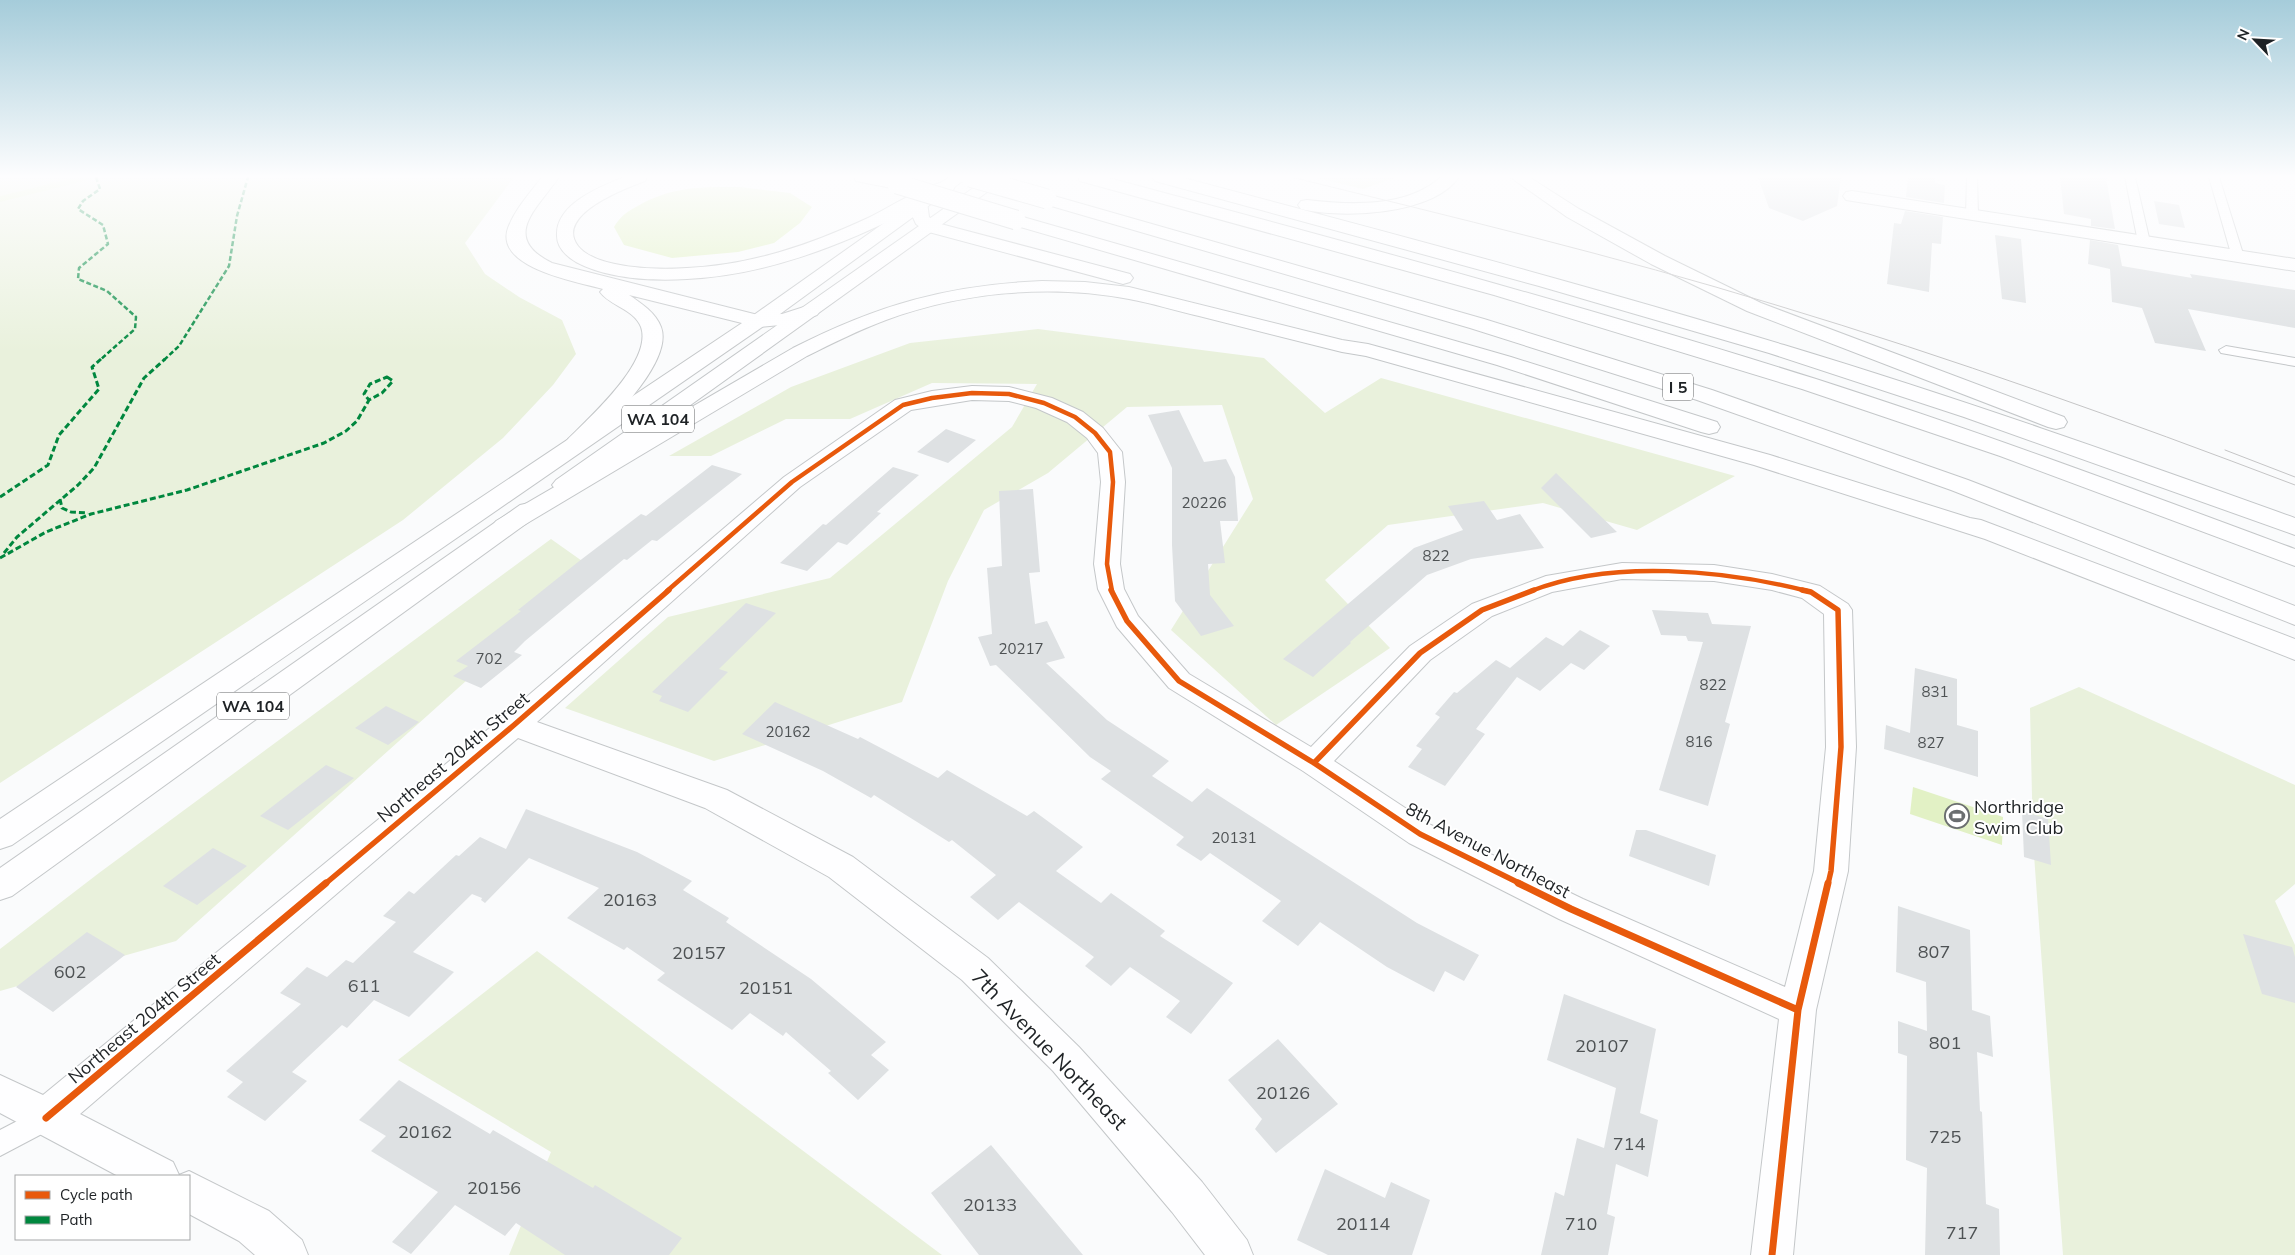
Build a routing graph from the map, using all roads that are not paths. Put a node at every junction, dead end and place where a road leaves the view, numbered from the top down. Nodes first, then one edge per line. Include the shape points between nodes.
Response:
1 (516, 236) edge
2 (565, 236) edge
3 (840, 236) edge
4 (876, 236) edge
5 (918, 236) edge
6 (962, 236) edge
7 (1070, 236) edge
8 (1173, 236) edge
9 (1296, 236) edge
10 (1375, 236) edge
11 (1614, 236) edge
12 (2103, 236) edge
13 (2143, 236) edge
14 (2232, 236) edge
15 (2144, 242) junction
16 (2238, 257) junction
17 (2295, 266) edge
18 (579, 278) junction
19 (810, 312) junction
20 (758, 320) junction
21 (1368, 350) junction
22 (2226, 350) dead end
23 (2295, 362) edge
24 (880, 420) joint
25 (576, 444) junction
26 (2295, 521) edge
27 (505, 526) junction
28 (2295, 527) edge
29 (1988, 532) junction
30 (2295, 558) edge
31 (2295, 616) edge
32 (2295, 650) edge
33 (514, 725) junction
34 (1314, 763) junction
35 (0, 836) edge
36 (0, 886) edge
37 (1798, 1010) junction
38 (0, 1093) edge
39 (46, 1118) junction
40 (0, 1144) edge
41 (157, 1175) edge
42 (190, 1193) edge
43 (287, 1255) edge
44 (1232, 1255) edge
45 (1772, 1255) edge

1 - 18 main road via 517,244 537,264
2 - 3 main road via 576,254 600,265 640,273 698,273 739,268 799,253
4 - 20 main road, WA 104
5 - 19 main road, WA 104
6 - 21 main road via 1348,338
7 - 29 main road, bridge via 1629,400 1768,447
8 - 31 main road, I 5, bridge via 1518,336 1735,405 2064,524
9 - 30 main road, I 5 via 1553,307 1821,388 2044,465
10 - 28 main road via 1776,349 2011,425
11 - 26 main road via 1754,307 1984,394
12 - 15 main road
13 - 15 lane
14 - 16 lane
15 - 16 main road
16 - 17 main road
18 - 20 main road
18 - 25 main road via 613,294 641,313 652,328 653,343 646,361 626,390
19 - 20 main road via 784,320
19 - 27 main road, WA 104
20 - 25 main road, WA 104
21 - 27 main road via 1100,288 1019,287 962,293 865,319 834,333
21 - 29 main road via 1762,460
22 - 23 lane
24 - 33 main road, Northeast 204th Street via 792,482
24 - 34 main road, 8th Avenue Northeast via 903,405 972,393 1009,394 1044,403 1075,417 1095,433 1110,452 1113,482 1107,564 1112,589 1127,621 1179,681
25 - 35 main road, WA 104
27 - 36 main road, WA 104
29 - 32 main road
33 - 39 main road, Northeast 204th Street
33 - 44 main road, 7th Avenue Northeast via 716,799 841,867 975,969 1060,1052 1187,1197
34 - 37 main road, 8th Avenue Northeast via 1420,834 1571,909
34 - 37 main road via 1420,653 1482,610 1546,585 1622,571 1714,573 1811,592 1838,610 1841,747 1832,871
37 - 45 main road
38 - 39 main road
39 - 40 lane
39 - 41 main road
42 - 43 main road via 254,1226

